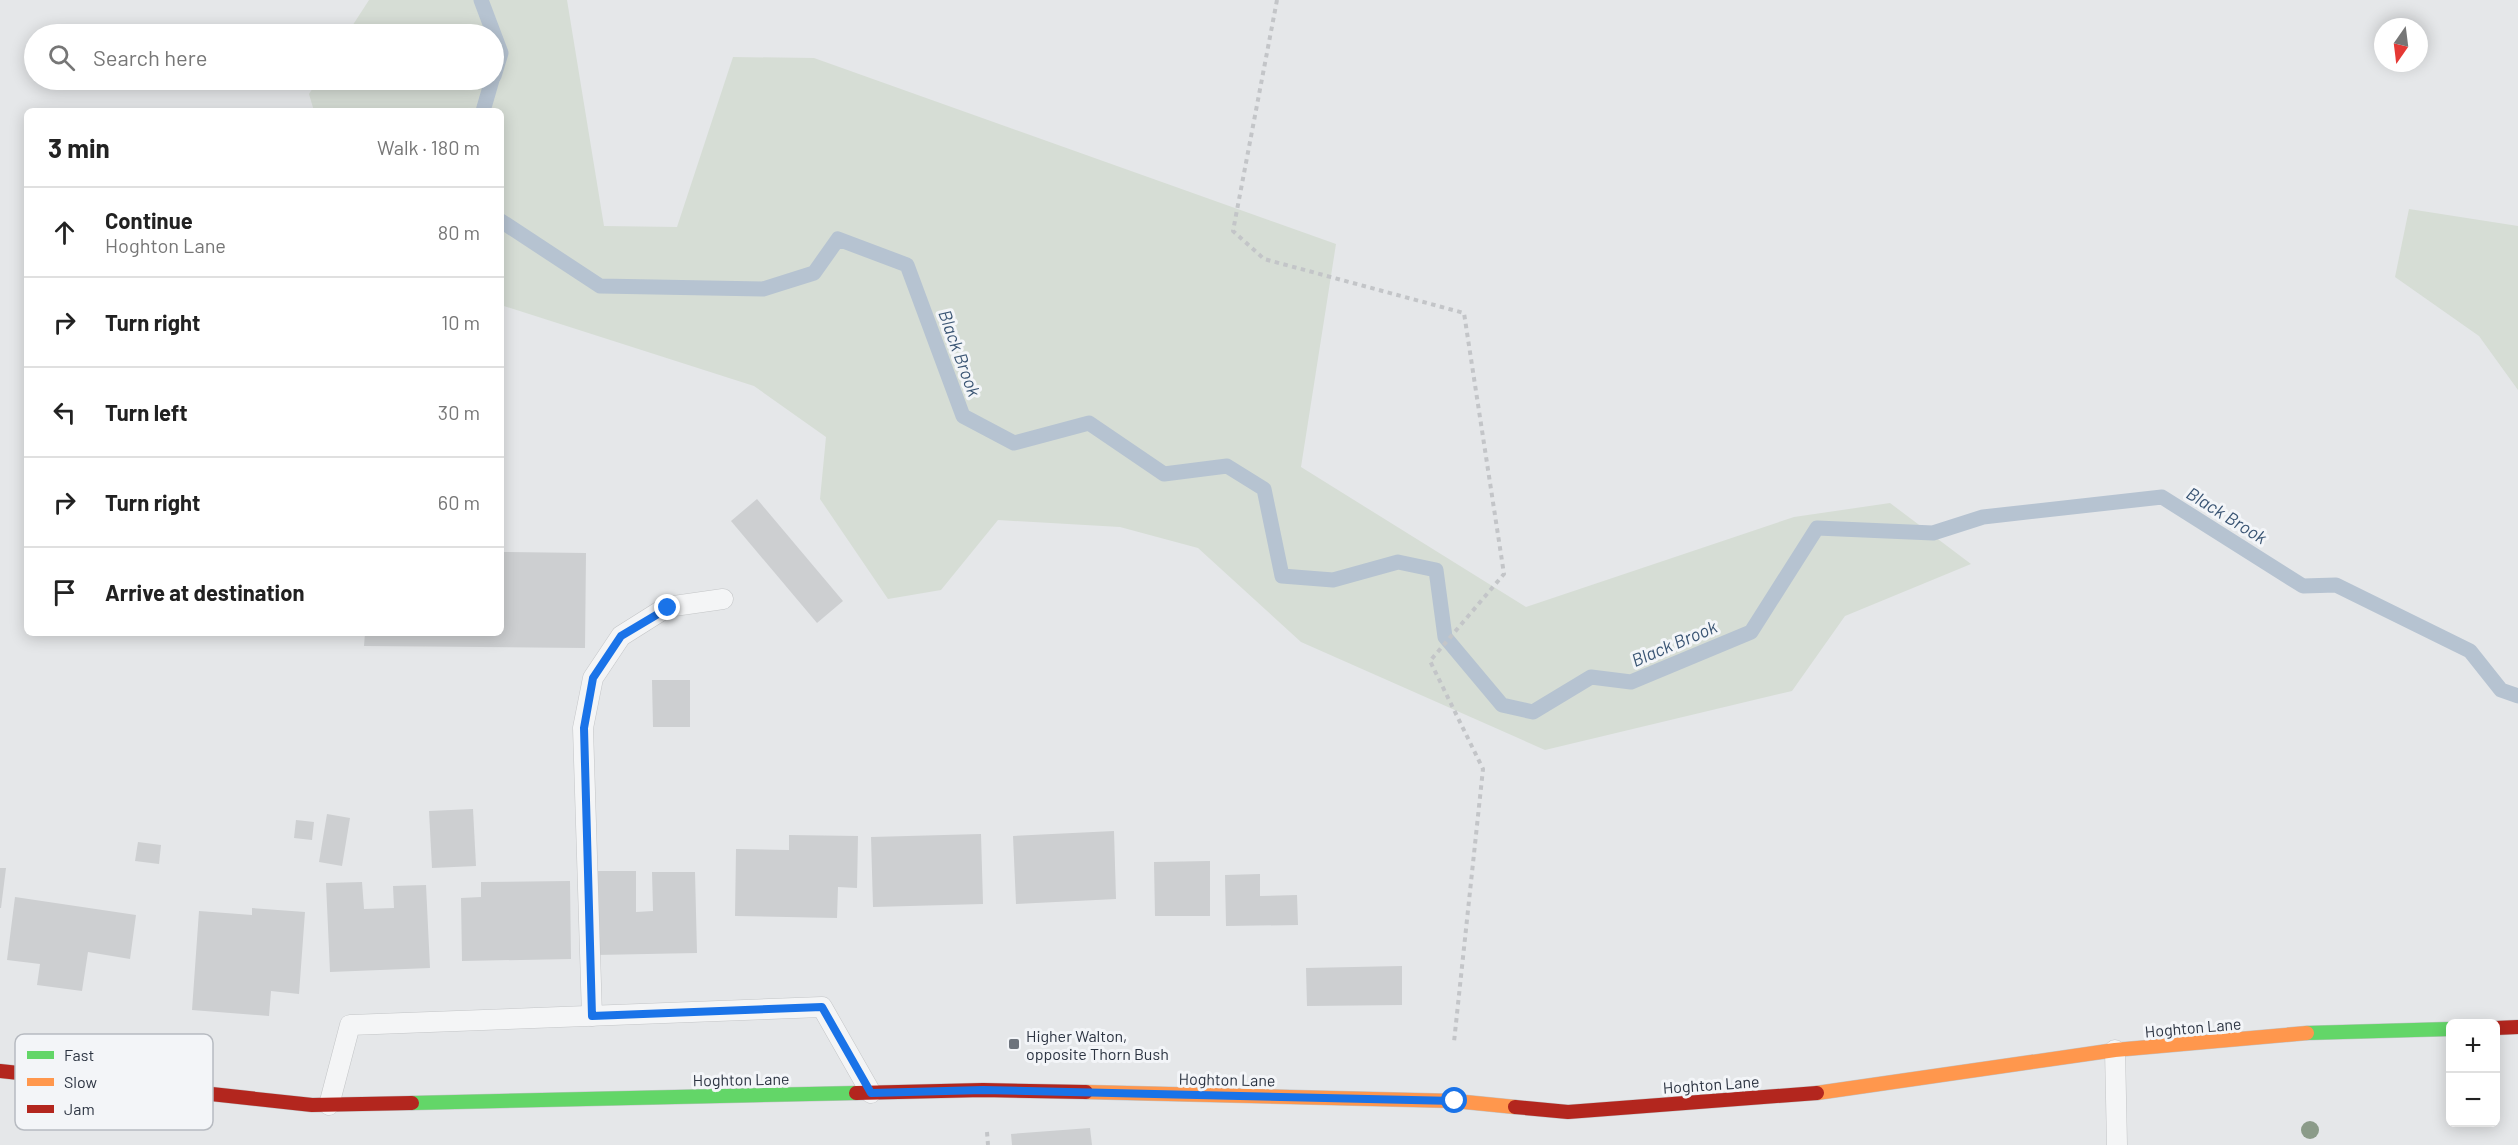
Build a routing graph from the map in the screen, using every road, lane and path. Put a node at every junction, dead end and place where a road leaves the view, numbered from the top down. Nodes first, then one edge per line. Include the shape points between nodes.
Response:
1 (1277, 0) edge
2 (723, 599) dead end
3 (592, 1016) junction
4 (2500, 1028) edge
5 (2518, 1028) edge
6 (2446, 1029) edge
7 (1454, 1042) dead end
8 (2115, 1050) junction
9 (0, 1071) edge
10 (15, 1073) edge
11 (213, 1093) edge
12 (871, 1093) junction
13 (329, 1105) junction
14 (2117, 1145) edge

1 - 7 path via 1233,231 1264,259 1464,313 1504,574 1430,661 1483,769
2 - 3 lane via 668,608 630,630 621,636 593,678 584,728
3 - 12 lane via 822,1007
3 - 13 lane via 350,1025
4 - 5 main road
6 - 8 main road, Hoghton Lane via 2316,1032
8 - 12 main road, Hoghton Lane via 1816,1093 1568,1112 1455,1101 983,1090
8 - 14 lane
9 - 10 main road, Hoghton Lane
11 - 13 main road, Hoghton Lane
12 - 13 main road, Hoghton Lane

